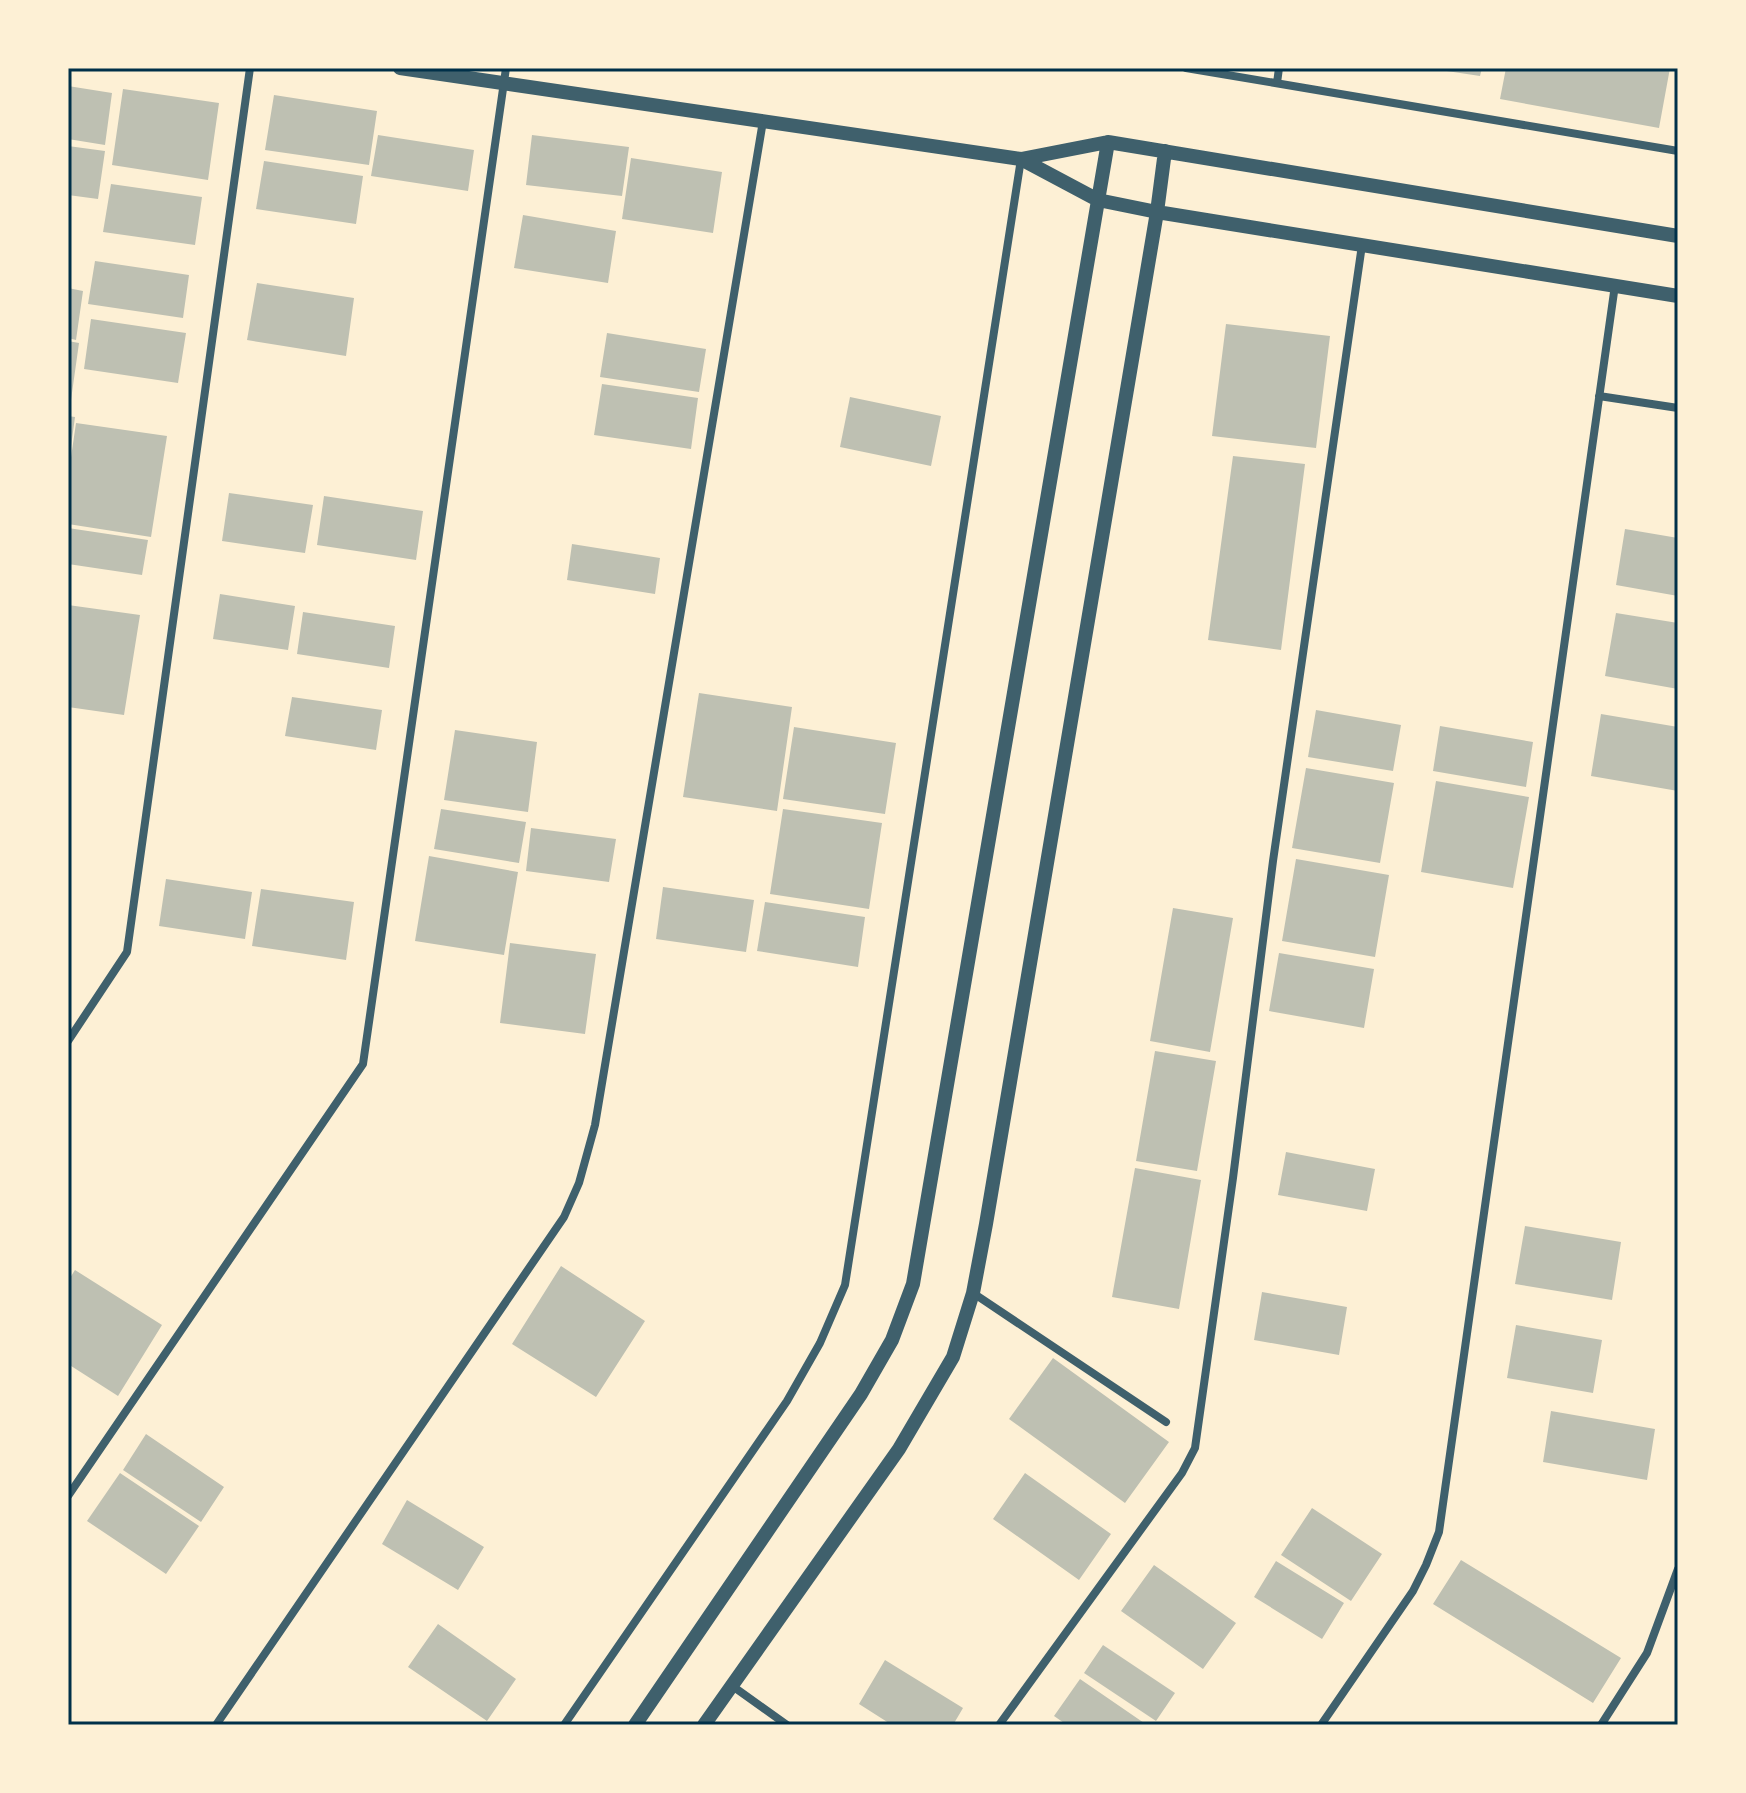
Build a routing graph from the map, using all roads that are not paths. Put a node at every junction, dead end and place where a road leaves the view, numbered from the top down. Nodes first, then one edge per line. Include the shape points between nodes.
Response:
1 (250, 68) edge
2 (400, 68) edge
3 (1186, 68) edge
4 (1279, 68) edge
5 (505, 76) edge
6 (1277, 83) junction
7 (763, 121) junction
8 (1108, 142) junction
9 (1165, 151) junction
10 (1678, 151) edge
11 (1021, 159) junction
12 (1098, 200) junction
13 (1157, 212) junction
14 (1678, 236) edge
15 (1362, 245) junction
16 (1615, 285) junction
17 (1678, 296) edge
18 (1599, 396) junction
19 (1678, 408) edge
20 (68, 1041) edge
21 (973, 1293) junction
22 (1166, 1422) dead end
23 (68, 1496) edge
24 (1678, 1569) edge
25 (731, 1685) junction
26 (773, 1721) edge
27 (216, 1725) edge
28 (564, 1725) edge
29 (635, 1725) edge
30 (704, 1725) edge
31 (787, 1725) edge
32 (999, 1725) edge
33 (1321, 1725) edge
34 (1601, 1725) edge

1 - 20 street via 127,952
2 - 5 street
3 - 6 street
4 - 6 street
5 - 7 street
5 - 23 street via 363,1064
6 - 10 street
7 - 11 street
7 - 27 street via 595,1125 579,1183 564,1217
8 - 9 street
8 - 11 street
8 - 12 street
9 - 13 street
9 - 14 street
11 - 12 street
11 - 28 street via 845,1285 787,1401
12 - 13 street
12 - 29 street via 913,1284 892,1340 861,1394
13 - 15 street
13 - 21 street
15 - 16 street
15 - 32 street via 1195,1448
16 - 17 street
16 - 18 street
18 - 19 street
18 - 33 street via 1439,1532 1413,1591
21 - 22 street
21 - 25 street via 953,1357 899,1449
24 - 34 street via 1647,1653
25 - 26 street
25 - 30 street
26 - 31 street

